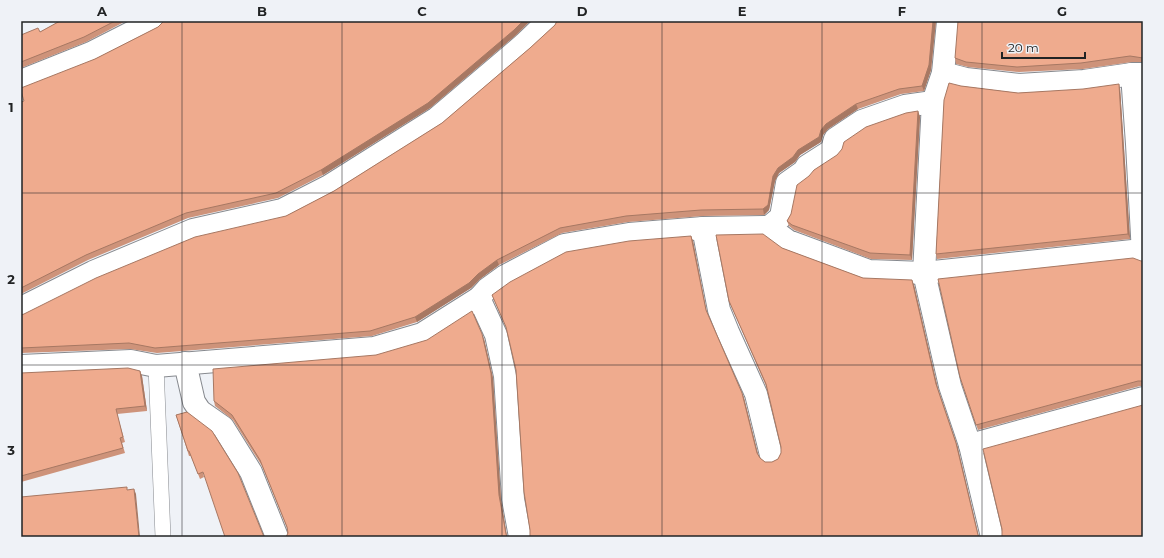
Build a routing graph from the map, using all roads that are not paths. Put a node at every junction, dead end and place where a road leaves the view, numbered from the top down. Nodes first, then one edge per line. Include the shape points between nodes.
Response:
1 (154, 21) edge
2 (548, 21) edge
3 (948, 21) edge
4 (943, 73) junction
5 (1137, 74) edge
6 (21, 81) edge
7 (933, 102) junction
8 (769, 227) junction
9 (703, 228) junction
10 (1143, 252) edge
11 (924, 273) junction
12 (479, 298) junction
13 (21, 308) edge
14 (185, 363) junction
15 (21, 366) edge
16 (156, 366) junction
17 (1143, 398) edge
18 (970, 445) junction
19 (771, 455) dead end
20 (164, 537) edge
21 (277, 537) edge
22 (520, 537) edge
23 (991, 537) edge

1 - 6 street via 91,53
2 - 13 street via 437,118 329,186 282,210 193,230 93,272
3 - 4 street
4 - 5 street via 966,79 1019,85 1084,81
4 - 7 street
5 - 10 street via 1137,144
7 - 8 street via 905,106 862,121 835,139 832,150 787,183 780,217
7 - 11 street
8 - 9 street
8 - 11 street via 788,241 869,271
9 - 12 street via 630,234 564,245 505,276
9 - 19 street via 719,310 756,394
10 - 11 street
11 - 18 street via 950,386
12 - 14 street via 422,334 374,348
12 - 22 street via 496,335 505,376 513,499
14 - 16 street
14 - 21 street via 194,402 200,410 223,427 251,472
15 - 16 street via 131,361
16 - 20 lane
17 - 18 street
18 - 23 street

